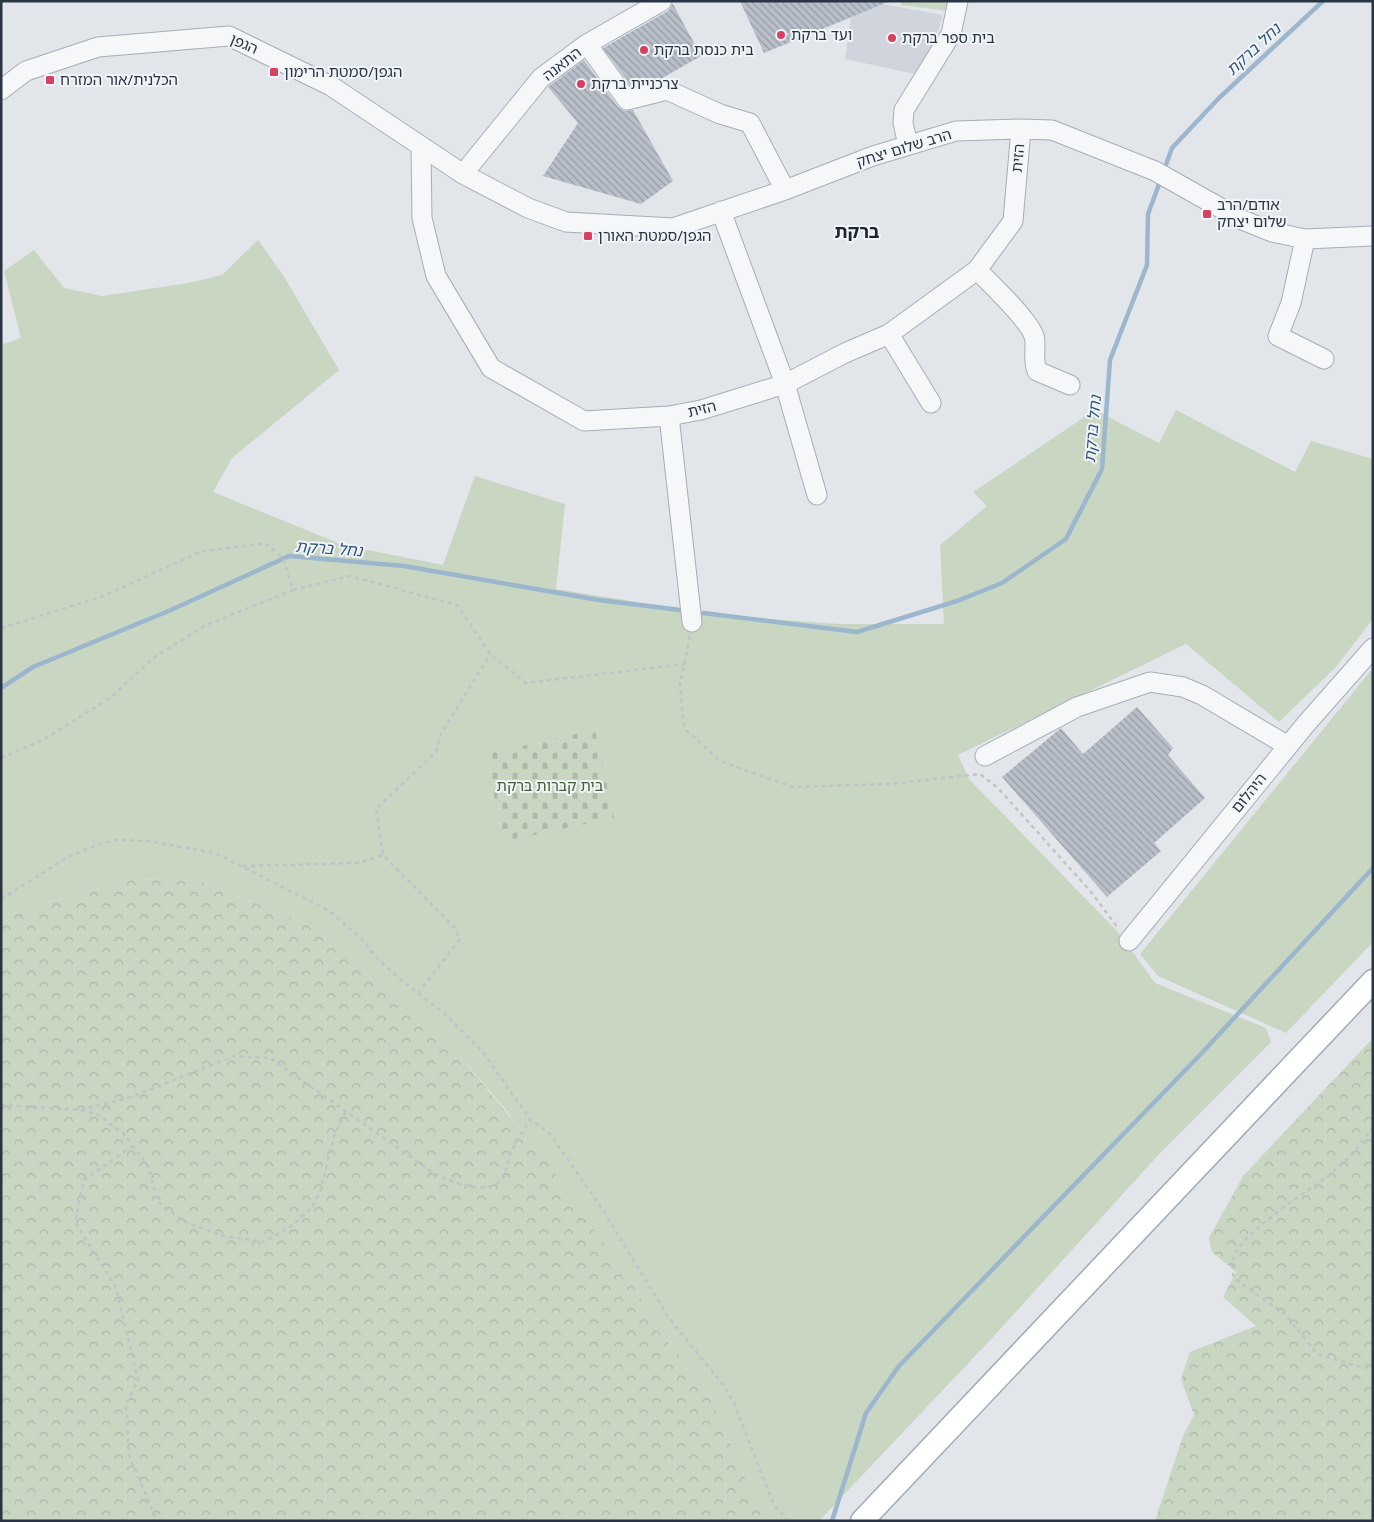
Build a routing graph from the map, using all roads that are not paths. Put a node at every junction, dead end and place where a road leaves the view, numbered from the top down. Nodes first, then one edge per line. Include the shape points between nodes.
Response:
1 (662, 1) edge
2 (958, 1) edge
3 (587, 44) junction
4 (1, 90) edge
5 (1021, 129) junction
6 (908, 145) junction
7 (421, 147) junction
8 (463, 174) junction
9 (785, 190) junction
10 (721, 211) junction
11 (1373, 236) edge
12 (1306, 239) junction
13 (977, 270) junction
14 (890, 334) junction
15 (1324, 359) dead end
16 (785, 384) junction
17 (1070, 385) dead end
18 (931, 403) dead end
19 (669, 416) junction
20 (817, 495) dead end
21 (692, 622) road end
22 (1373, 648) edge
23 (1288, 746) junction
24 (985, 756) dead end
25 (1128, 941) road end
26 (1373, 981) edge
27 (862, 1521) edge

1 - 3 street, התאנה
2 - 6 street via 952,34 904,110
3 - 8 street, התאנה via 541,78
3 - 9 street via 627,100 666,90 720,114 750,123
4 - 7 street, הגפן via 26,72 98,47 229,36 331,86
5 - 6 street, הרב שלום יצחק via 956,131
5 - 12 street, הרב שלום יצחק via 1052,130 1163,176 1240,219 1272,232
5 - 13 street, הזית via 1013,221
6 - 9 street, הרב שלום יצחק
7 - 8 street, הגפן
7 - 19 street, הזית via 422,218 436,276 490,368 584,421
8 - 10 street, הרב שלום יצחק via 528,208 566,222 673,228
9 - 10 street, הרב שלום יצחק
10 - 16 street
11 - 12 street, הרב שלום יצחק
12 - 15 street via 1278,336
13 - 14 street, הזית
13 - 17 street via 1016,310 1034,336 1033,360 1037,371
14 - 16 street, הזית
14 - 18 street
16 - 19 street, הזית via 701,410
16 - 20 street
19 - 21 street
22 - 23 street, היהלום
23 - 24 street via 1202,695 1183,687 1150,682 1076,707
23 - 25 street, היהלום
26 - 27 main road

